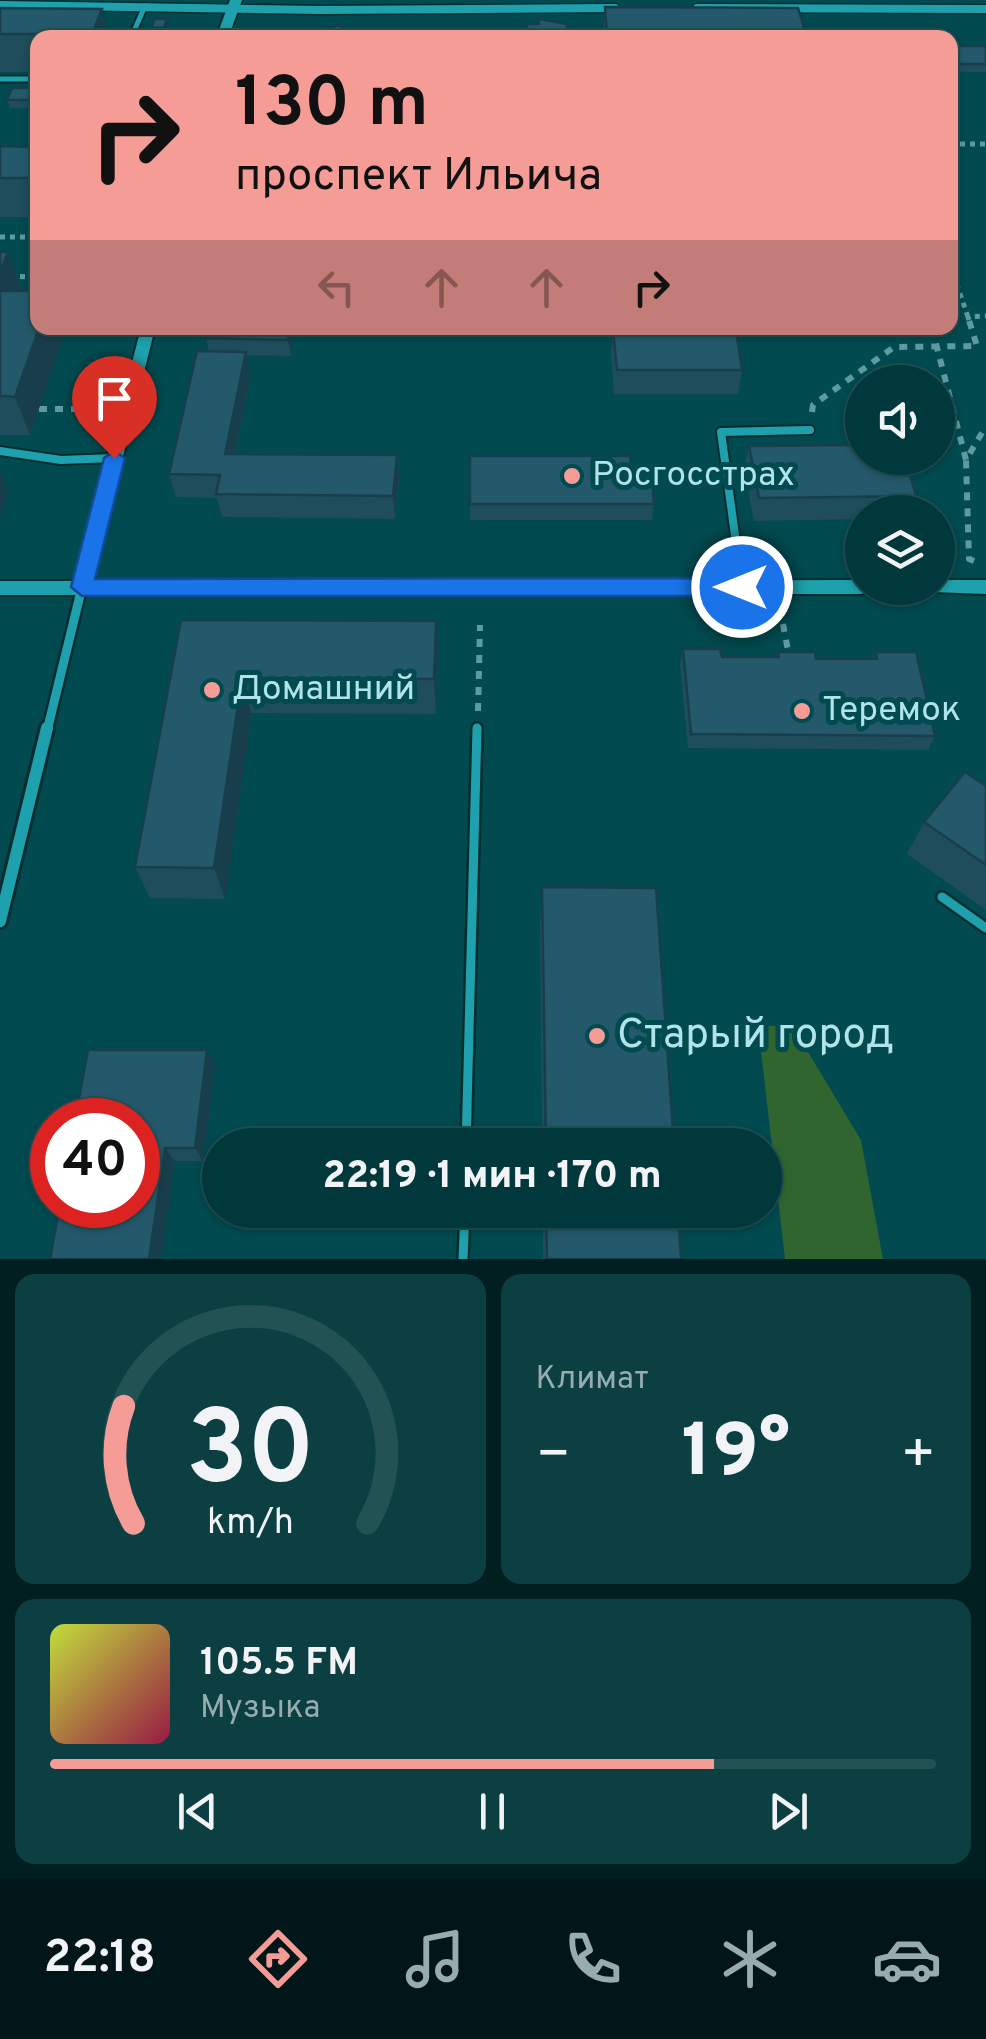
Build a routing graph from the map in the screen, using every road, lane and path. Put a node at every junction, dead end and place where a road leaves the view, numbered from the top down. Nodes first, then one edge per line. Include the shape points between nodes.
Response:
1 (468, 0) edge
2 (896, 3) edge
3 (0, 4) edge
4 (234, 4) edge
5 (145, 6) junction
6 (635, 8) edge
7 (693, 8) edge
8 (461, 9) junction
9 (986, 9) edge
10 (134, 30) edge
11 (225, 30) edge
12 (0, 78) edge
13 (30, 79) edge
14 (958, 144) edge
15 (986, 144) edge
16 (0, 237) edge
17 (30, 237) edge
18 (0, 276) edge
19 (30, 277) edge
20 (958, 288) edge
21 (986, 316) edge
22 (968, 317) junction
23 (146, 335) edge
24 (934, 335) edge
25 (938, 346) junction
26 (38, 410) dead end
27 (78, 410) dead end
28 (986, 426) edge
29 (810, 430) joint
30 (0, 450) edge
31 (114, 458) junction
32 (966, 460) junction
33 (986, 567) edge
34 (82, 587) junction
35 (742, 587) junction
36 (845, 587) edge
37 (955, 587) edge
38 (986, 587) edge
39 (0, 588) edge
40 (783, 624) dead end
41 (480, 625) dead end
42 (792, 667) edge
43 (478, 727) joint
44 (942, 897) dead end
45 (0, 921) edge
46 (986, 928) edge
47 (466, 1128) edge
48 (465, 1228) edge
49 (464, 1259) edge

1 - 8 lane
2 - 7 street
2 - 9 street
3 - 5 street
4 - 5 street
4 - 8 street
4 - 11 street
5 - 10 lane
6 - 8 street
12 - 13 lane
14 - 15 path
16 - 17 path
18 - 19 path
20 - 22 path
21 - 22 path
22 - 25 path via 977,346
23 - 31 street
24 - 25 path
25 - 29 path via 894,347 813,405
25 - 32 path
26 - 27 path
28 - 32 path
29 - 35 lane via 720,432
30 - 31 lane via 61,460
31 - 34 street
32 - 33 path via 969,559
34 - 35 street
34 - 39 street
34 - 45 street
35 - 36 street
37 - 38 street
40 - 42 path
41 - 43 path
43 - 47 lane
44 - 46 lane
48 - 49 lane

